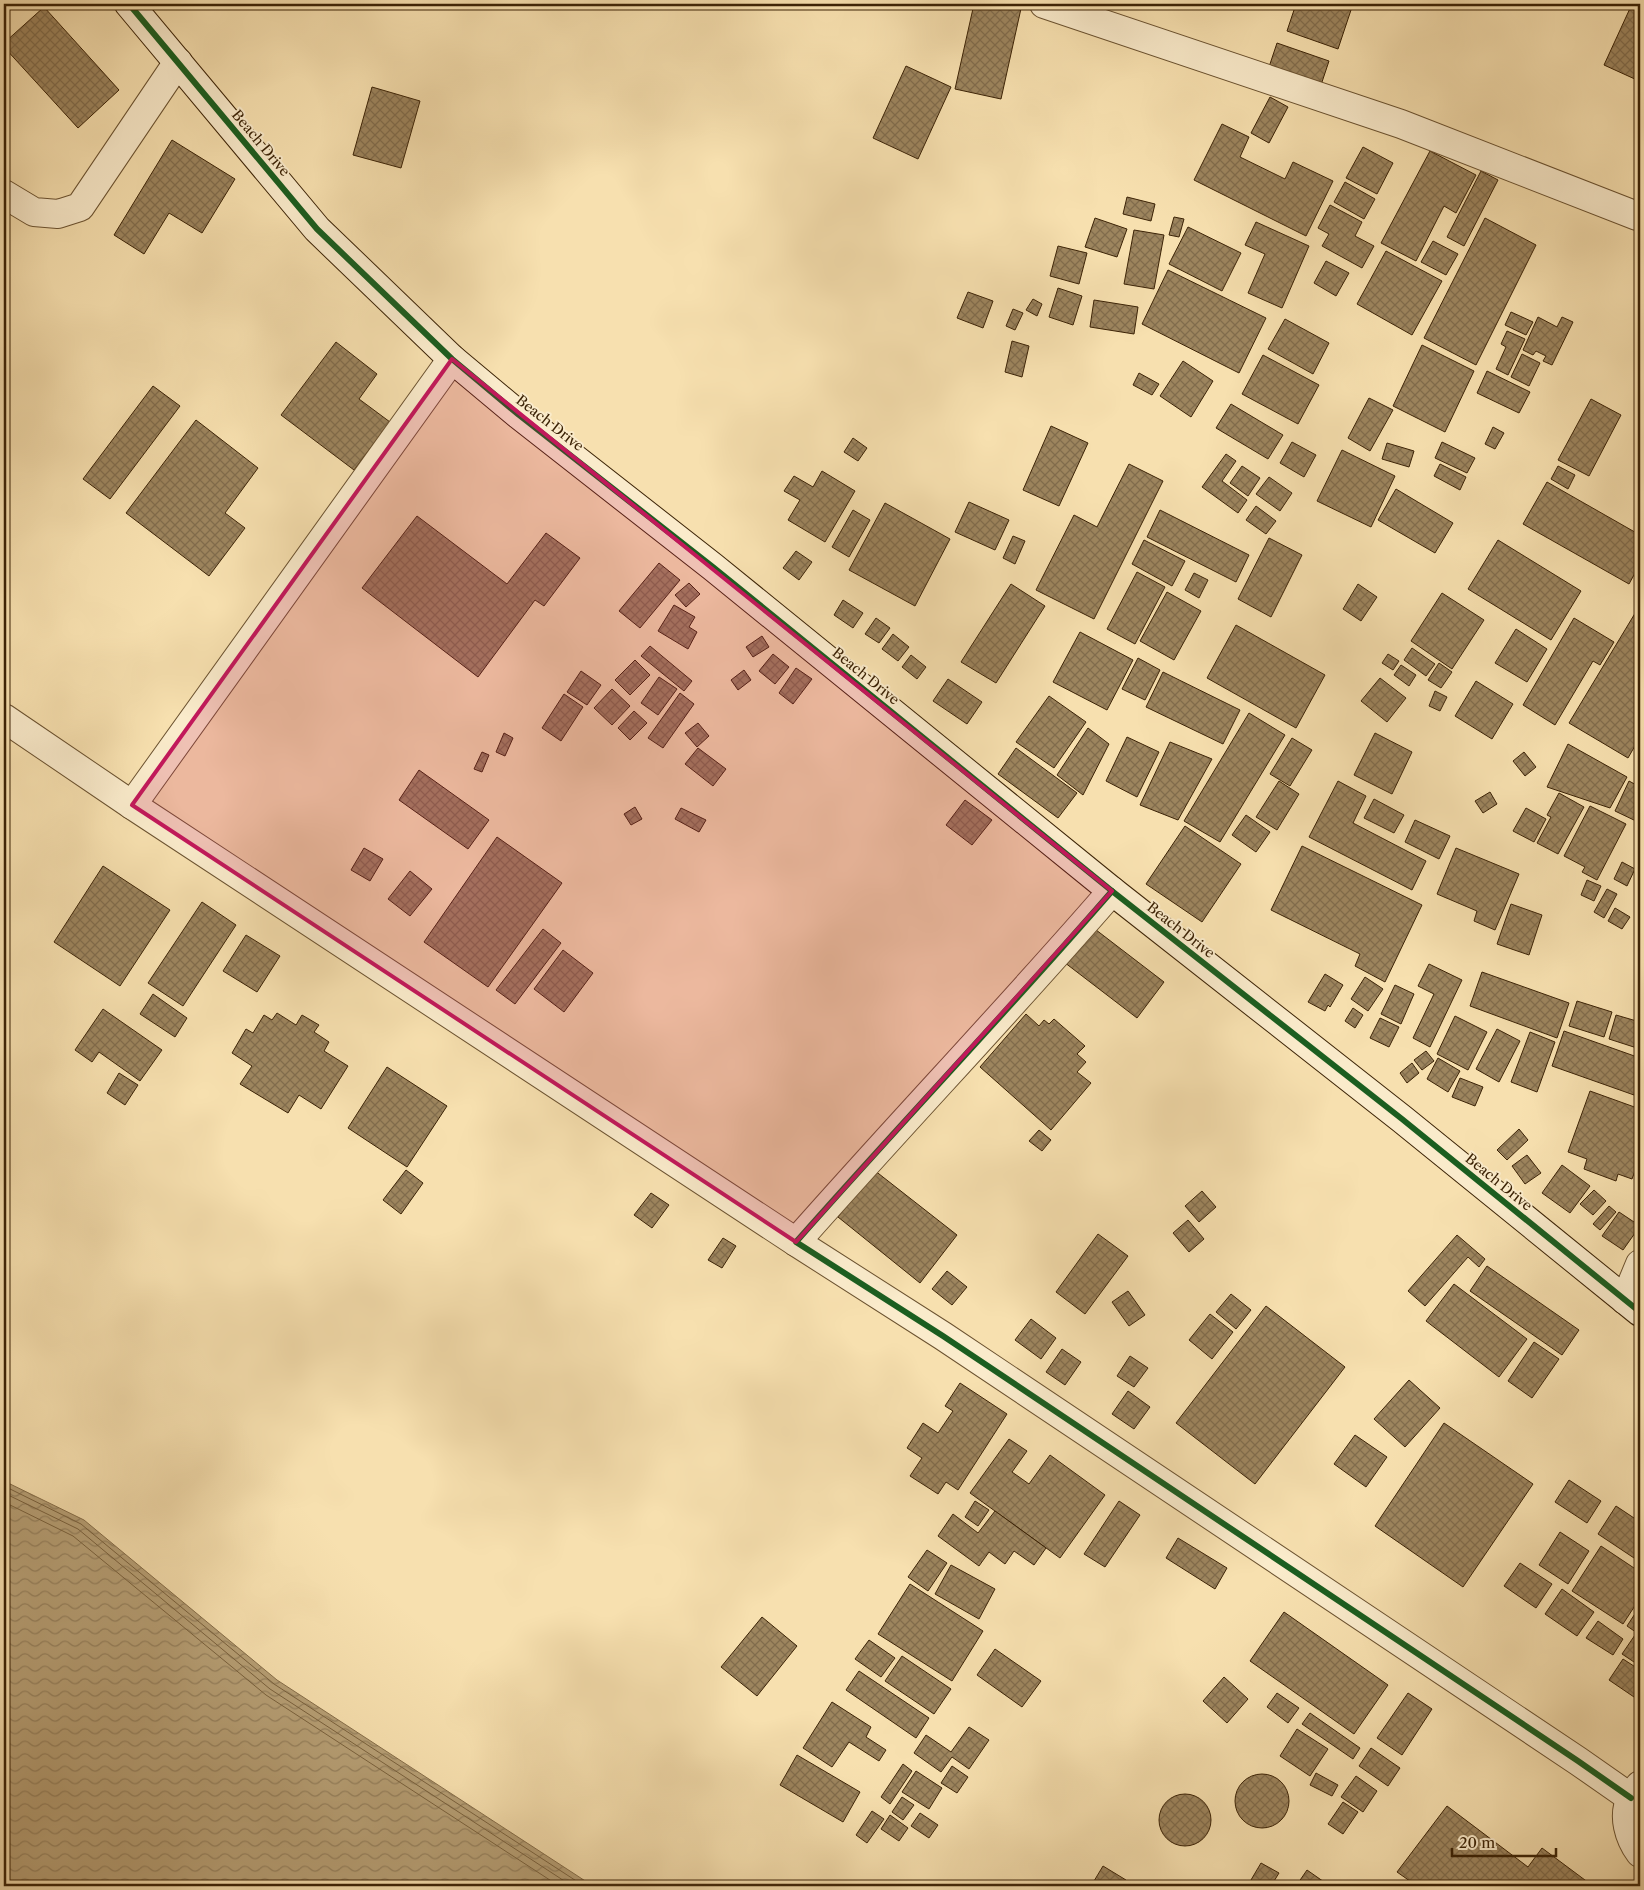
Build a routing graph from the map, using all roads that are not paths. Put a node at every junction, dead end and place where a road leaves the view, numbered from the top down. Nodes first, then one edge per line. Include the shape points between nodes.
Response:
1 (129, 4) edge
2 (1044, 4) edge
3 (178, 62) junction
4 (4, 194) edge
5 (1637, 216) dead end
6 (452, 359) junction
7 (4, 718) edge
8 (132, 805) junction
9 (1112, 891) junction
10 (796, 1242) junction
11 (1640, 1264) edge
12 (1632, 1306) edge
13 (1635, 1791) edge
14 (1640, 1853) edge

1 - 3 street, Beach Drive
2 - 5 street via 1401,124
3 - 4 street via 80,207 58,214 34,212
3 - 6 street, Beach Drive via 317,230
6 - 8 street
6 - 9 street, Beach Drive
7 - 8 street
8 - 10 street
9 - 10 street
9 - 12 street, Beach Drive via 1402,1119
10 - 13 street via 1570,1755
11 - 12 street
13 - 14 street via 1626,1819 1632,1843

